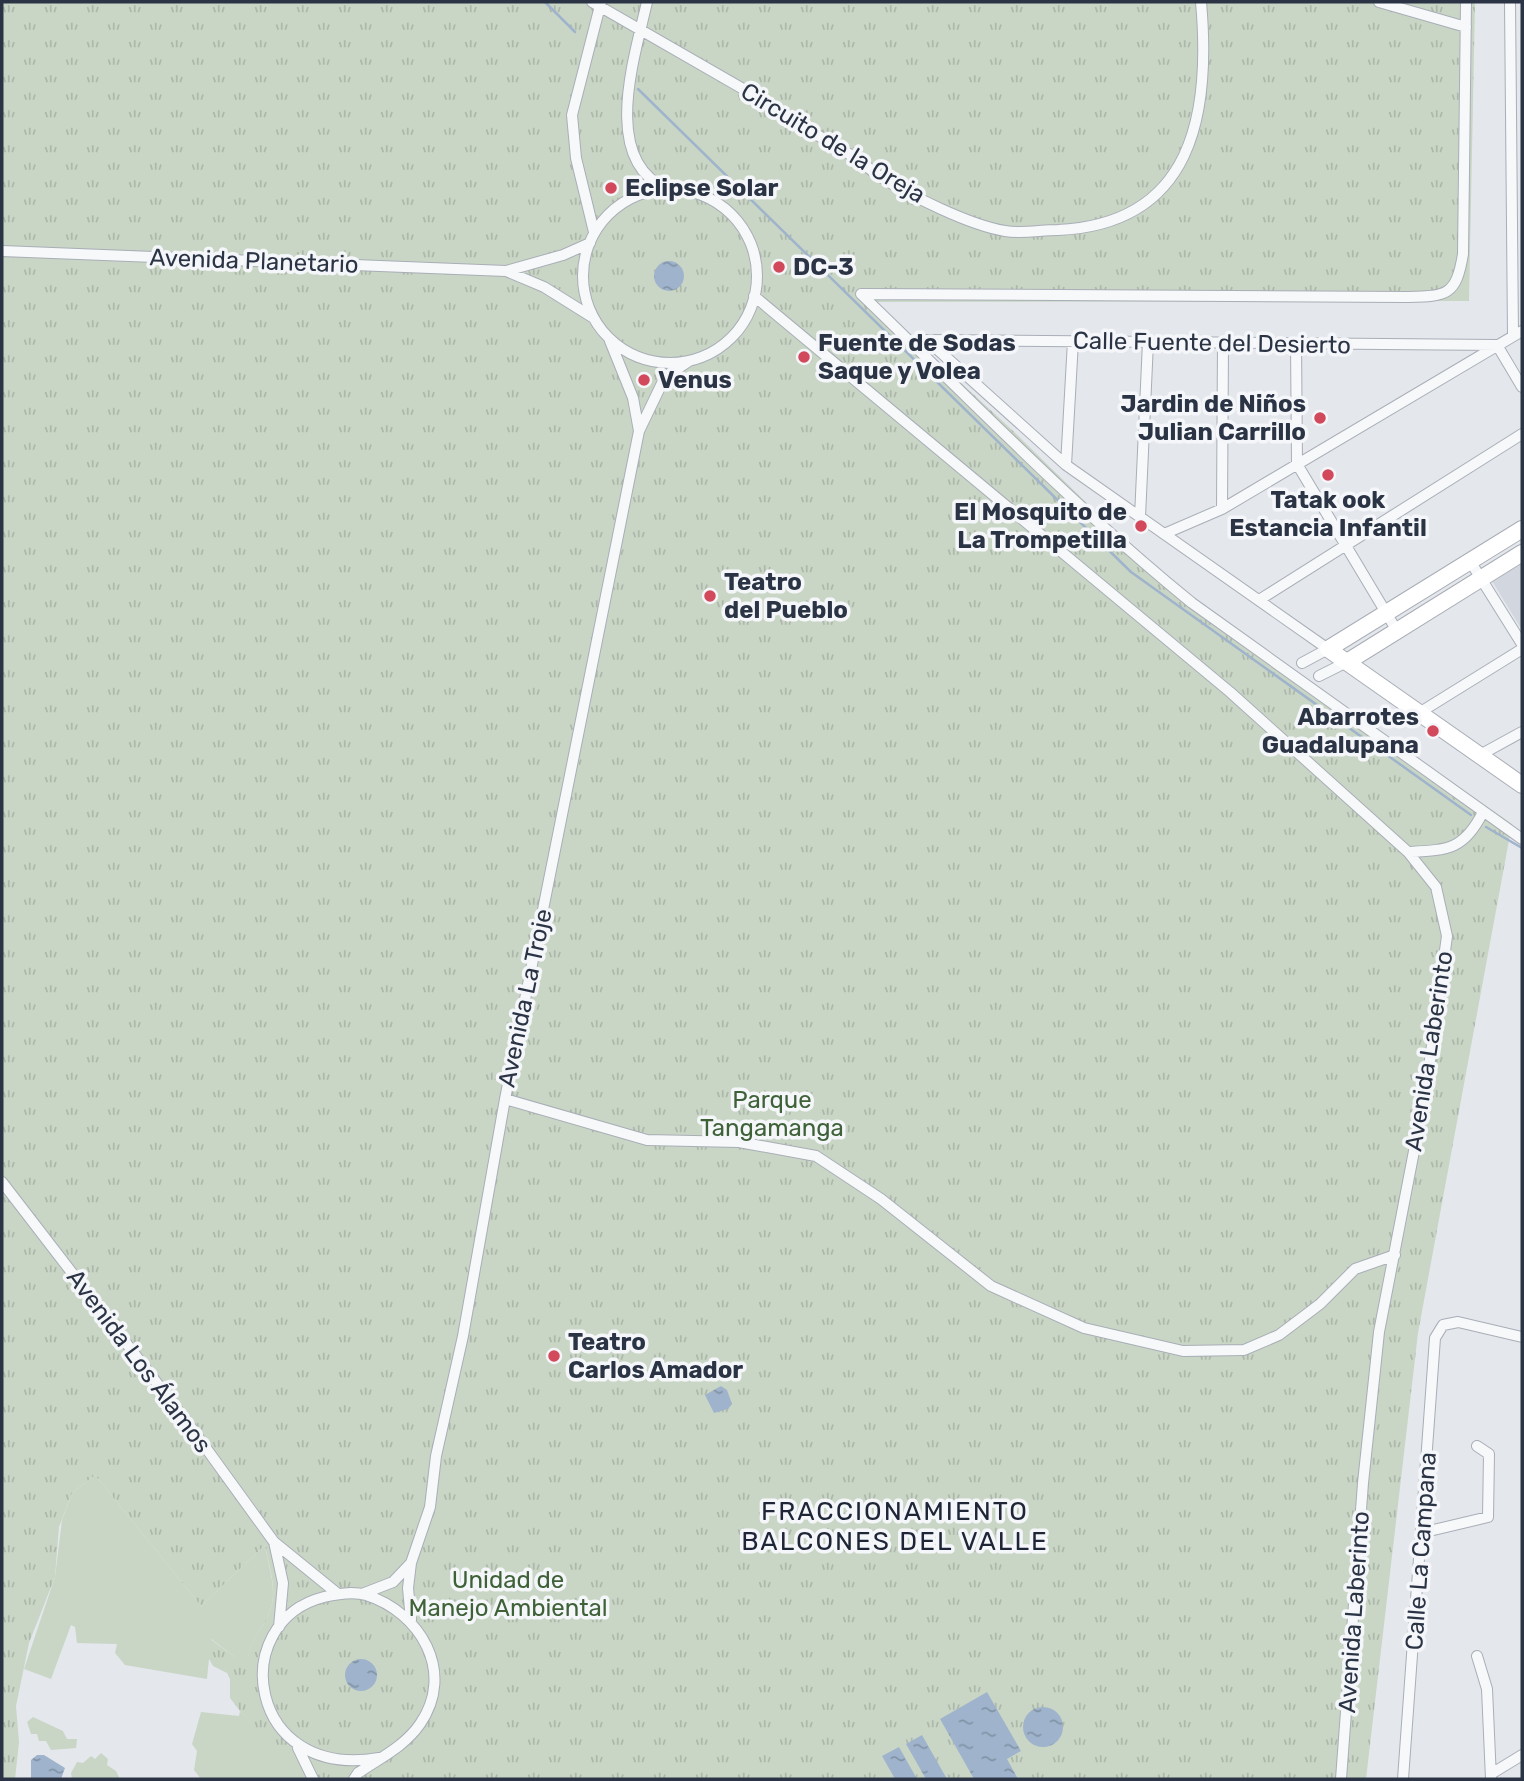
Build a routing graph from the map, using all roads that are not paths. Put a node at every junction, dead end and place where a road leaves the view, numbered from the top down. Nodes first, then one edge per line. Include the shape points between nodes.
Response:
1 (648, 2) edge
2 (1201, 2) edge
3 (1379, 2) edge
4 (1466, 2) edge
5 (1510, 2) edge
6 (598, 4) edge
7 (1466, 27) junction
8 (641, 29) junction
9 (1510, 65) junction
10 (1522, 65) edge
11 (667, 189) junction
12 (632, 198) junction
13 (632, 211) dead end
14 (1518, 216) edge
15 (594, 232) junction
16 (590, 243) junction
17 (2, 251) edge
18 (506, 271) junction
19 (754, 296) junction
20 (592, 317) junction
21 (1518, 333) edge
22 (610, 340) junction
23 (1073, 341) junction
24 (1148, 342) junction
25 (1223, 343) junction
26 (1296, 343) junction
27 (1497, 345) junction
28 (690, 361) junction
29 (1522, 387) edge
30 (639, 431) junction
31 (1522, 434) edge
32 (1297, 464) junction
33 (1066, 465) junction
34 (1222, 509) junction
35 (1140, 517) junction
36 (1522, 529) edge
37 (1164, 534) junction
38 (1345, 545) junction
39 (1522, 553) edge
40 (1470, 561) junction
41 (1481, 579) junction
42 (1259, 600) junction
43 (1386, 613) junction
44 (1397, 631) junction
45 (1522, 647) edge
46 (1328, 649) junction
47 (1347, 662) junction
48 (1302, 663) dead end
49 (1319, 676) dead end
50 (1419, 713) junction
51 (1522, 732) edge
52 (1480, 755) junction
53 (1522, 785) edge
54 (1483, 813) junction
55 (1522, 839) edge
56 (1408, 852) junction
57 (505, 1099) junction
58 (2, 1182) edge
59 (1395, 1255) junction
60 (1522, 1336) edge
61 (1478, 1446) dead end
62 (1421, 1533) junction
63 (274, 1542) junction
64 (411, 1563) junction
65 (338, 1594) junction
66 (362, 1594) junction
67 (411, 1620) junction
68 (279, 1627) junction
69 (1477, 1656) dead end
70 (298, 1748) junction
71 (1522, 1755) edge
72 (379, 1758) junction
73 (1491, 1776) edge
74 (313, 1779) edge
75 (354, 1779) edge
76 (1341, 1779) edge
77 (1403, 1779) edge

1 - 8 street
2 - 8 street, Circuito de la Oreja via 1205,52 1199,115 1175,173 1156,194 1102,225 1007,232 974,223 880,176 778,109
3 - 7 street
4 - 7 street
5 - 9 street
6 - 8 street, Circuito de la Oreja
6 - 15 street via 572,115 576,158
7 - 54 street via 1463,254 1459,280 1452,290 1437,296 1405,297 862,294 1143,564
8 - 11 street via 624,116 636,160 649,181
9 - 10 street
9 - 14 street
11 - 12 street
11 - 19 street via 696,193 722,205 741,226 754,251
12 - 13 street
12 - 15 street via 613,210
14 - 21 street
15 - 16 street
16 - 18 street, Avenida Planetario
16 - 20 street via 583,260 583,289
17 - 18 street, Avenida Planetario
18 - 20 street, Avenida Planetario via 544,287
19 - 28 street via 737,332 716,350
19 - 56 street, Avenida Laberinto via 1230,692
20 - 22 street
21 - 27 street
22 - 28 street via 661,363
22 - 30 street, Avenida La Troje via 633,398
23 - 24 street, Calle Fuente del Desierto
23 - 33 street
23 - 33 street, Calle Fuente del Desierto via 927,340
24 - 25 street, Calle Fuente del Desierto
24 - 35 street
25 - 26 street, Calle Fuente del Desierto
25 - 34 street
26 - 27 street, Calle Fuente del Desierto
26 - 32 street
27 - 29 street
27 - 32 street
28 - 30 street, Avenida La Troje via 665,377
30 - 57 street, Avenida La Troje
31 - 38 street
32 - 34 street
32 - 38 street
33 - 35 street
34 - 37 street
35 - 37 street
36 - 40 street
37 - 42 street
38 - 42 street
38 - 43 street
39 - 41 street
40 - 41 street
40 - 43 street
41 - 44 street
41 - 45 street
42 - 46 street
43 - 44 street
43 - 46 street
44 - 47 street
45 - 50 street
46 - 47 street
46 - 48 street
47 - 49 street
47 - 50 street
50 - 52 street
51 - 52 street
52 - 53 street
54 - 55 street
54 - 56 street via 1467,840 1457,846
56 - 59 street, Avenida Laberinto via 1436,887 1447,936 1426,1089
57 - 59 street via 647,1140 739,1142 816,1156 881,1199 991,1286 1084,1328 1183,1351 1244,1350 1279,1335 1355,1269
57 - 64 street, Avenida La Troje via 463,1336 436,1455 430,1507
58 - 63 street, Avenida Los Álamos
59 - 76 street, Avenida Laberinto via 1379,1332 1366,1455
60 - 62 street, Calle La Campana via 1458,1322 1443,1325 1435,1338
61 - 62 street via 1489,1454 1491,1466 1488,1517
62 - 77 street, Calle La Campana
63 - 65 street, Avenida Los Álamos
63 - 68 street, Avenida Los Álamos via 283,1583
64 - 66 street, Avenida La Troje via 393,1583
64 - 67 street, Avenida La Troje
65 - 66 street
65 - 68 street via 316,1599
66 - 67 street via 388,1603
67 - 72 street via 426,1643 434,1670 432,1697 421,1723 403,1744
68 - 70 street via 262,1671 265,1700 277,1727
69 - 73 street via 1487,1689
70 - 72 street via 323,1760 351,1764
70 - 74 street
71 - 73 street
72 - 75 street

